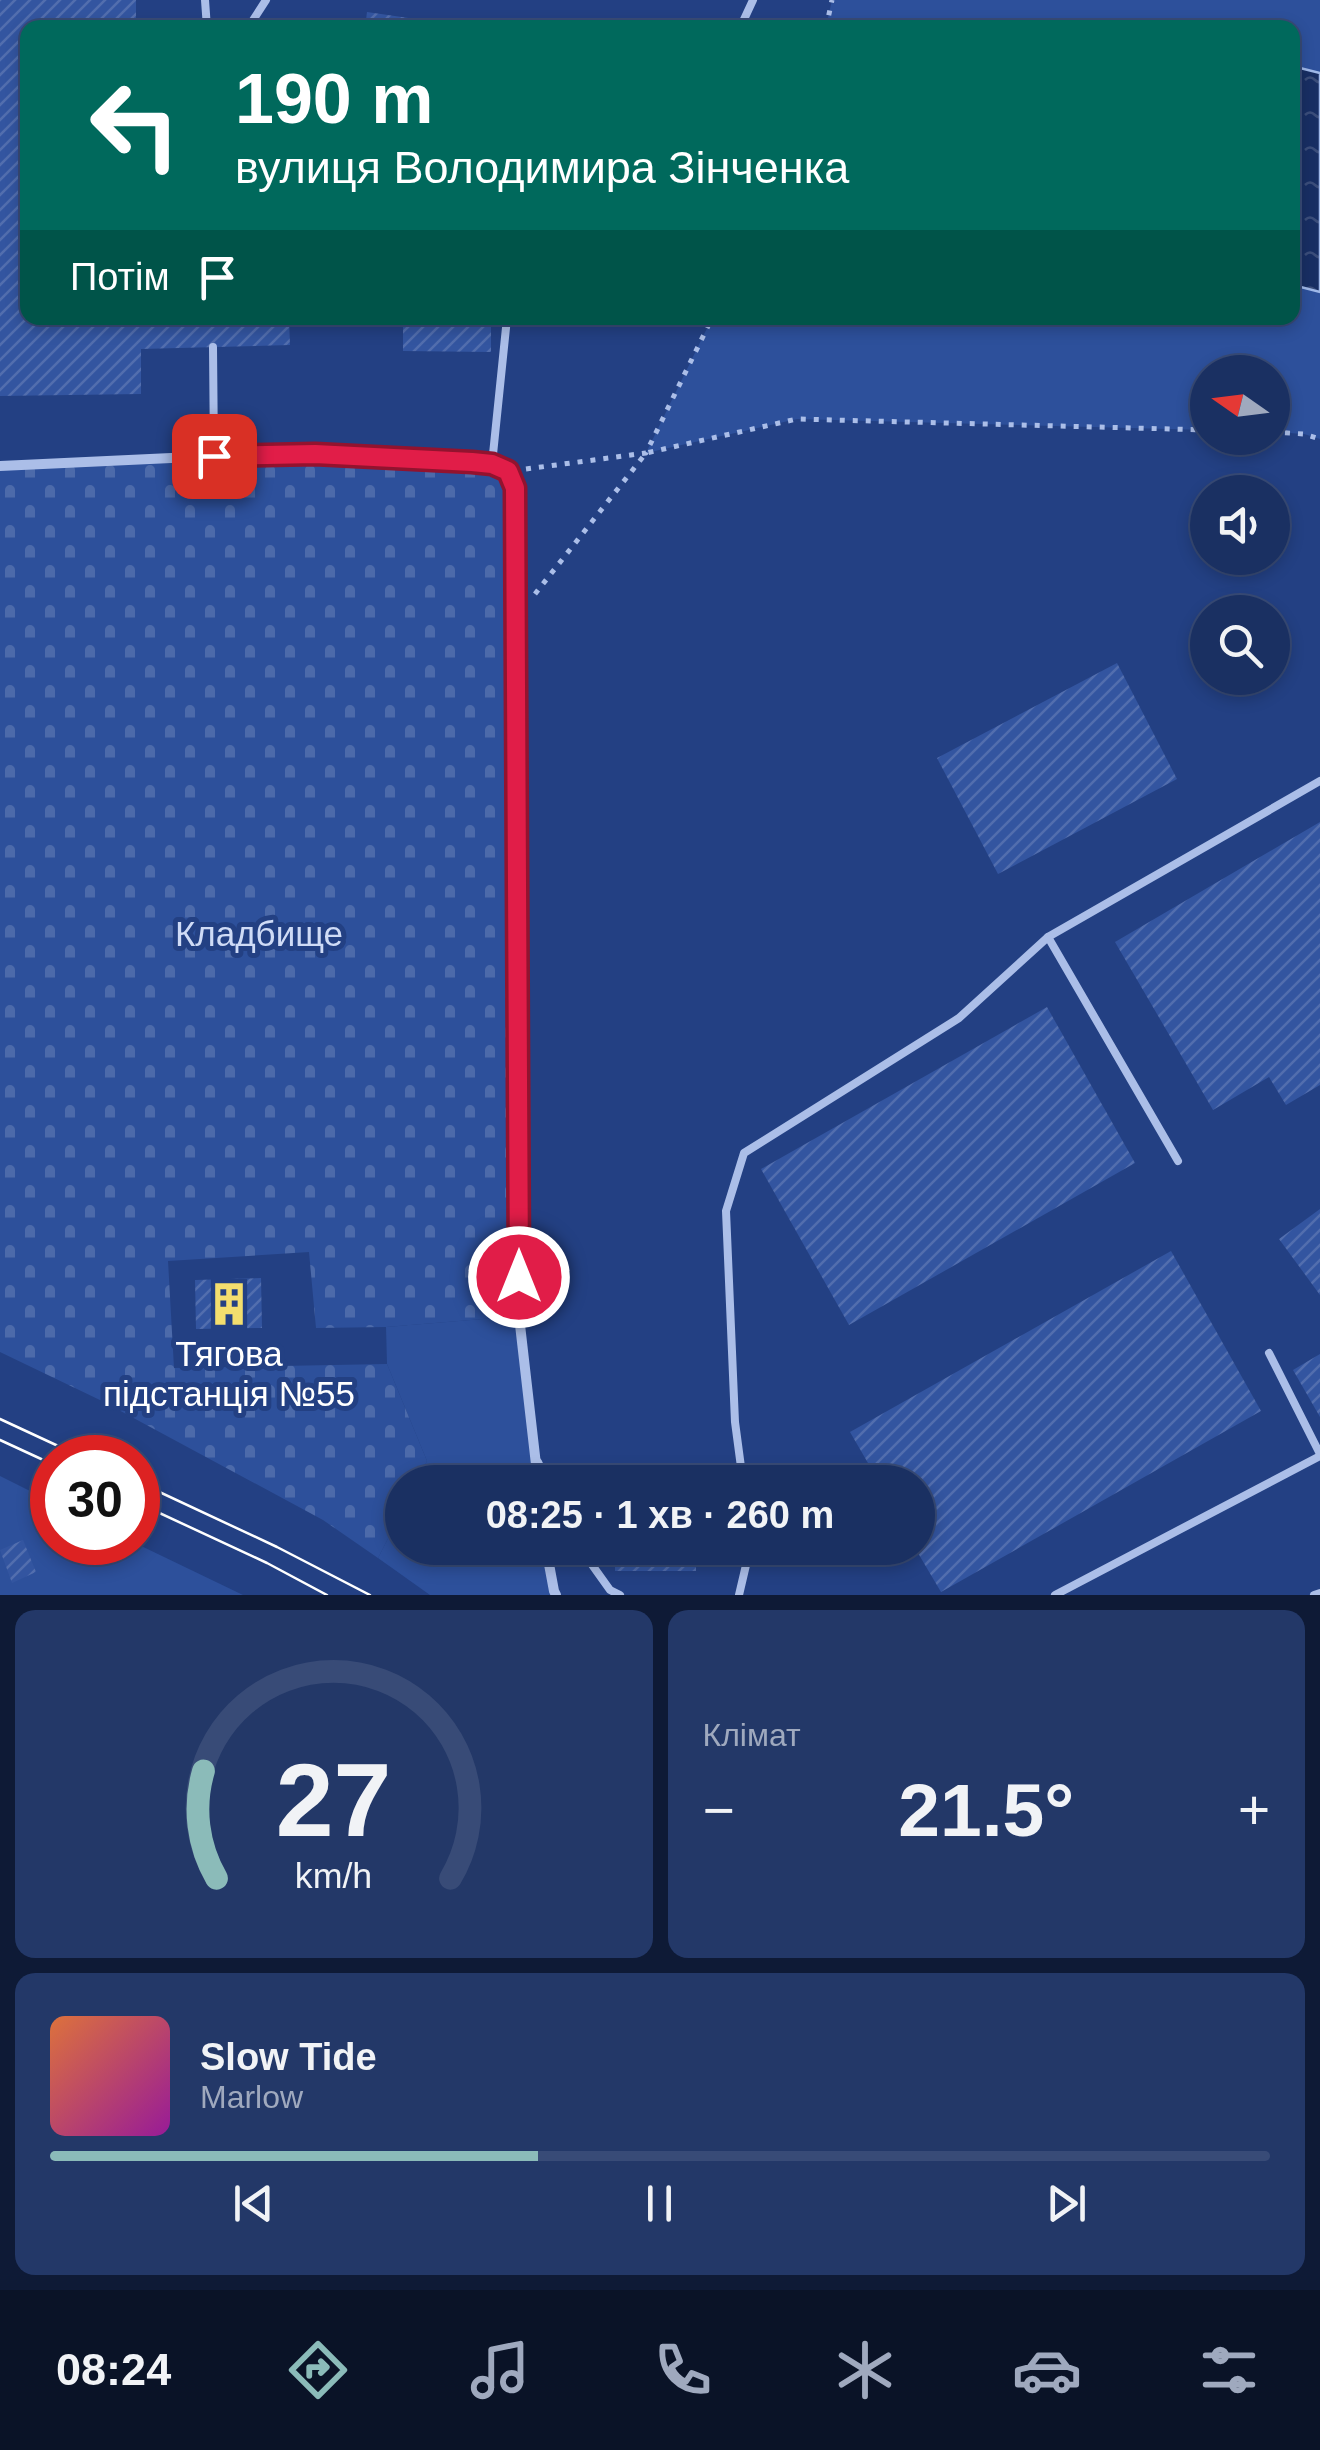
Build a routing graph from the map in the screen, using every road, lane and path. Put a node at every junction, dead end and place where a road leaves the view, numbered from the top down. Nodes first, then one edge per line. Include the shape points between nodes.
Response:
1 (506, 325) edge
2 (709, 325) edge
3 (213, 347) dead end
4 (1190, 430) edge
5 (1290, 433) edge
6 (1320, 439) edge
7 (646, 453) junction
8 (214, 456) junction
9 (492, 464) junction
10 (0, 466) edge
11 (508, 471) junction
12 (517, 616) junction
13 (1320, 780) edge
14 (1048, 938) junction
15 (1178, 1161) dead end
16 (1269, 1353) dead end
17 (535, 1453) junction
18 (1320, 1455) edge
19 (536, 1465) edge
20 (540, 1465) edge
21 (741, 1465) edge
22 (549, 1565) edge
23 (592, 1565) edge
24 (746, 1565) edge
25 (556, 1595) edge
26 (620, 1595) edge
27 (738, 1595) edge
28 (1056, 1595) edge

1 - 9 lane
2 - 7 path
3 - 8 lane
4 - 7 path via 798,419
5 - 6 path
7 - 11 path
7 - 12 path
8 - 9 street
8 - 10 street
9 - 11 street
11 - 12 street via 515,488
12 - 17 street via 519,1316
13 - 14 lane
14 - 15 lane
14 - 21 lane via 960,1018 744,1153 726,1210
16 - 18 lane
17 - 19 street
17 - 20 lane
18 - 28 lane
22 - 25 street
23 - 26 lane
24 - 27 lane

